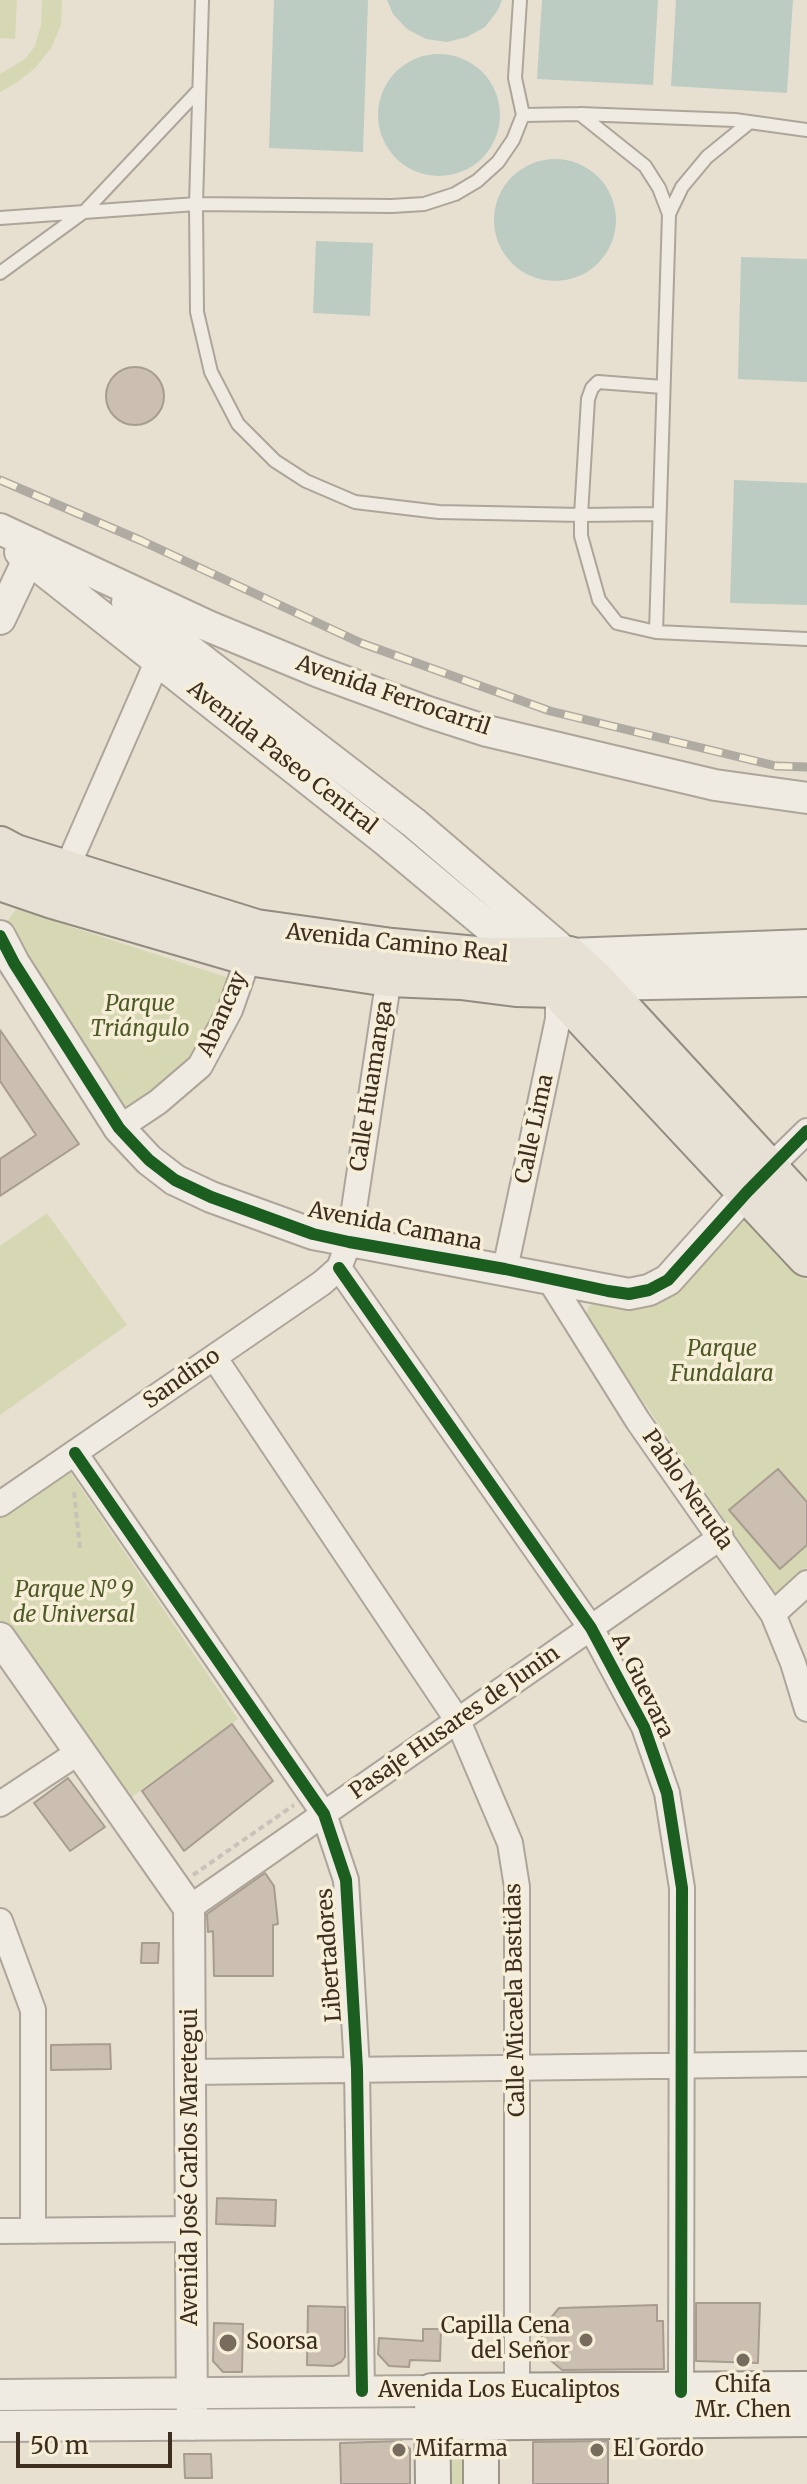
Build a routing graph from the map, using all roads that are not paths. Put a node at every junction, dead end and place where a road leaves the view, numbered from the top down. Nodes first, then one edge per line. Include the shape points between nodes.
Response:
1 (202, 0) edge
2 (520, 0) edge
3 (198, 91) junction
4 (580, 114) junction
5 (523, 115) junction
6 (750, 122) junction
7 (807, 130) edge
8 (196, 204) junction
9 (85, 211) junction
10 (669, 214) junction
11 (0, 218) edge
12 (0, 273) edge
13 (663, 387) junction
14 (658, 514) junction
15 (581, 515) junction
16 (11, 543) edge
17 (77, 565) junction
18 (0, 619) edge
19 (656, 632) junction
20 (807, 639) edge
21 (158, 660) junction
22 (807, 798) edge
23 (0, 846) edge
24 (66, 870) junction
25 (0, 881) edge
26 (807, 947) edge
27 (249, 956) junction
28 (5, 957) edge
29 (525, 957) junction
30 (563, 972) junction
31 (389, 977) junction
32 (807, 979) edge
33 (598, 983) junction
34 (119, 1128) junction
35 (807, 1131) edge
36 (758, 1180) junction
37 (807, 1210) edge
38 (344, 1255) junction
39 (807, 1257) edge
40 (505, 1269) junction
41 (549, 1279) junction
42 (214, 1357) junction
43 (75, 1453) junction
44 (0, 1504) edge
45 (721, 1537) junction
46 (807, 1583) edge
47 (773, 1614) junction
48 (591, 1628) junction
49 (0, 1638) edge
50 (807, 1709) edge
51 (458, 1721) junction
52 (79, 1752) junction
53 (0, 1804) edge
54 (324, 1814) junction
55 (189, 1908) junction
56 (0, 1921) edge
57 (807, 2064) edge
58 (681, 2066) junction
59 (517, 2068) junction
60 (357, 2069) junction
61 (191, 2072) junction
62 (191, 2229) junction
63 (0, 2231) edge
64 (33, 2231) junction
65 (807, 2389) edge
66 (362, 2391) junction
67 (191, 2392) junction
68 (517, 2392) junction
69 (681, 2392) junction
70 (0, 2395) edge
71 (432, 2407) junction
72 (481, 2407) junction
73 (807, 2419) edge
74 (192, 2425) junction
75 (0, 2426) edge
76 (433, 2484) edge
77 (481, 2484) edge

1 - 3 lane
2 - 5 lane via 515,78
3 - 8 lane
3 - 9 lane
4 - 5 lane
4 - 6 lane
4 - 10 lane via 645,166
5 - 8 lane via 498,162 477,181 424,204
6 - 7 lane
6 - 10 lane via 707,157 682,187
8 - 9 lane
8 - 15 lane via 197,312 211,372 238,424 275,461 355,502 439,512
9 - 11 lane
9 - 12 lane
10 - 13 lane
13 - 14 lane
13 - 15 lane via 598,382 592,388
14 - 15 lane
14 - 19 lane
15 - 19 lane via 581,536 599,600 617,623
16 - 17 street, Avenida Ferrocarril
16 - 18 street
16 - 21 street, Avenida Paseo Central
17 - 22 street, Avenida Ferrocarril via 319,672 487,731 715,785
17 - 30 street, Avenida Paseo Central via 414,823
19 - 20 lane
21 - 24 street
21 - 29 street, Avenida Paseo Central
23 - 24 main road, Avenida Camino Real
24 - 29 main road, Avenida Camino Real via 256,929 392,948
25 - 27 main road, Avenida Camino Real
26 - 30 main road, Avenida Camino Real
27 - 31 main road, Avenida Camino Real
27 - 34 street, Abancay via 230,1010 200,1066
28 - 34 street, Avenida Camana
29 - 30 main road, Avenida Paseo Central
30 - 31 main road, Avenida Camino Real
30 - 33 main road, Avenida Camino Real
30 - 36 main road
30 - 40 street, Calle Lima via 558,1019
31 - 38 street, Calle Huamanga
32 - 33 main road, Avenida Camino Real
33 - 36 main road
34 - 38 street, Avenida Camana via 175,1180 313,1234
35 - 36 street
36 - 37 main road
36 - 39 main road
36 - 41 street, Avenida Camana via 668,1280 649,1290 629,1294
38 - 40 street, Avenida Camana
38 - 42 street, Sandino via 322,1283
38 - 48 street, A. Guevara
40 - 41 street, Avenida Camana
41 - 45 street, Pablo Neruda via 638,1421
42 - 43 street, Sandino
42 - 51 street, Calle Micaela Bastidas
43 - 44 street, Sandino
43 - 54 street, Libertadores
45 - 47 street, Pablo Neruda
45 - 48 street, Pasaje Husares de Junin
46 - 47 street
47 - 50 street, Pablo Neruda
48 - 51 street, Pasaje Husares de Junin
48 - 58 street, A. Guevara via 644,1727 667,1793 682,1888
49 - 52 street
51 - 54 street, Pasaje Husares de Junin
51 - 59 street, Calle Micaela Bastidas via 506,1833 517,1887
52 - 53 street
52 - 55 street
54 - 55 street, Pasaje Husares de Junin
54 - 60 street, Libertadores via 346,1880
55 - 61 street, Avenida José Carlos Maretegui
56 - 64 street via 33,2010
57 - 58 street
58 - 59 street
58 - 69 street, A. Guevara
59 - 60 street
59 - 68 street, Calle Micaela Bastidas
60 - 61 street
60 - 66 street, Libertadores
61 - 62 street, Avenida José Carlos Maretegui
62 - 64 street
62 - 67 street, Avenida José Carlos Maretegui
63 - 64 street
65 - 69 main road, Avenida Los Eucaliptos
66 - 67 street, Avenida Los Eucaliptos
66 - 71 street, Avenida Los Eucaliptos
67 - 70 street, Avenida Los Eucaliptos
67 - 74 street, Avenida José Carlos Maretegui
68 - 69 main road, Avenida Los Eucaliptos
68 - 72 main road, Avenida Los Eucaliptos
71 - 72 main road, Avenida Los Eucaliptos
71 - 74 street, Avenida Los Eucaliptos
71 - 76 main road
72 - 73 main road, Avenida Los Eucaliptos
72 - 77 main road
74 - 75 street, Avenida Los Eucaliptos

